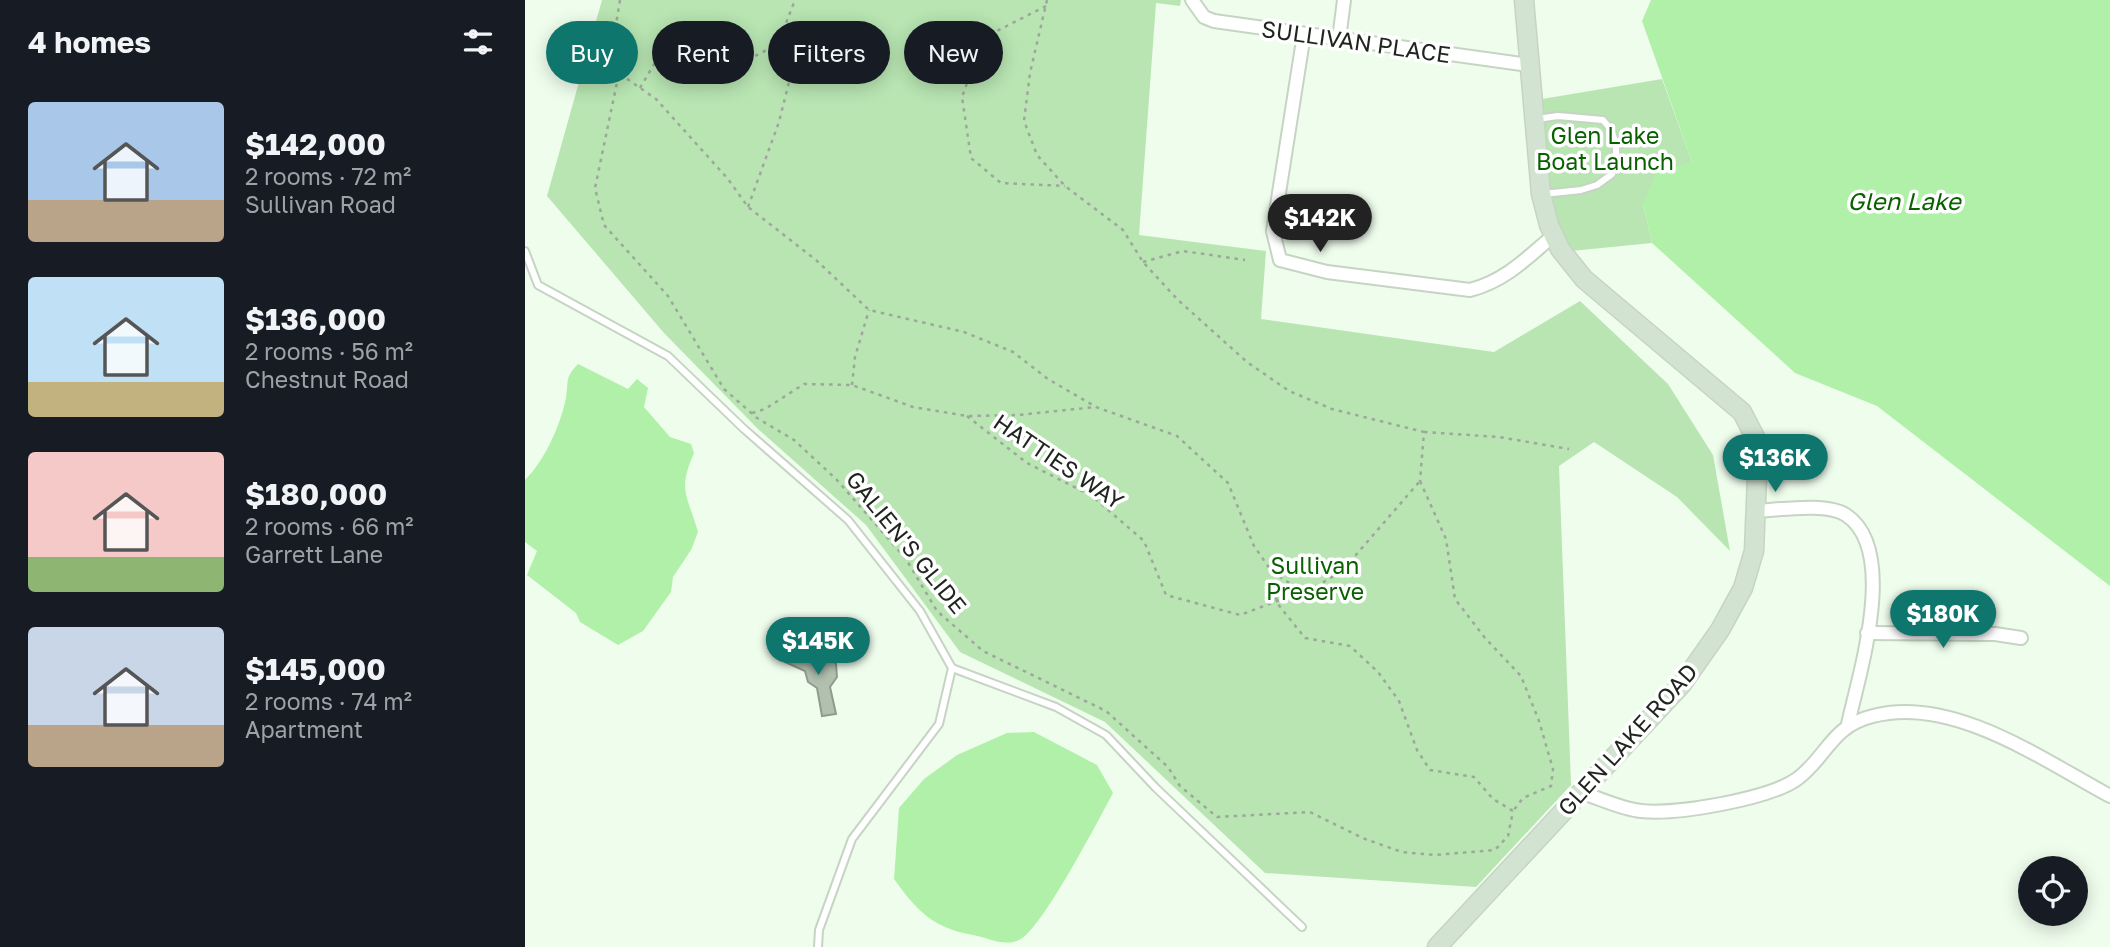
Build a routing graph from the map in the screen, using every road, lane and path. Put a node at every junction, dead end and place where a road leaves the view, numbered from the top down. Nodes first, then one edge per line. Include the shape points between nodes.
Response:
1 (620, 0) edge
2 (795, 0) edge
3 (1047, 0) edge
4 (1192, 0) edge
5 (1344, 0) edge
6 (1524, 0) edge
7 (1046, 6) junction
8 (617, 21) edge
9 (787, 21) edge
10 (1304, 34) junction
11 (1339, 39) junction
12 (768, 49) edge
13 (1529, 65) junction
14 (617, 84) edge
15 (634, 84) edge
16 (788, 84) edge
17 (639, 88) junction
18 (1535, 119) junction
19 (1065, 186) junction
20 (1542, 194) junction
21 (748, 207) junction
22 (1553, 235) junction
23 (525, 251) edge
24 (1245, 260) dead end
25 (1143, 262) junction
26 (869, 310) junction
27 (852, 385) junction
28 (1096, 407) junction
29 (752, 414) junction
30 (967, 416) junction
31 (1425, 432) junction
32 (1569, 449) dead end
33 (1420, 481) junction
34 (1756, 511) junction
35 (1272, 572) junction
36 (1304, 592) junction
37 (1277, 603) junction
38 (1867, 633) junction
39 (2021, 638) dead end
40 (952, 668) junction
41 (1848, 724) junction
42 (1580, 792) junction
43 (2110, 796) edge
44 (1513, 810) junction
45 (1302, 928) dead end
46 (818, 947) edge
47 (1437, 947) edge

1 - 8 path, GALIEN'S GLIDE
2 - 9 path
3 - 7 path
4 - 10 street, SULLIVAN PLACE via 1214,22
5 - 11 street
6 - 13 street, GLEN LAKE ROAD
7 - 19 path via 1024,121 1037,155
7 - 19 path via 983,38 962,97 971,158 1001,183
10 - 11 street, SULLIVAN PLACE
10 - 22 street via 1273,231 1280,260 1327,272 1470,290 1511,271
11 - 13 street, SULLIVAN PLACE
12 - 17 path via 755,56 705,32 673,32
13 - 18 street, GLEN LAKE ROAD
14 - 29 path, GALIEN'S GLIDE via 595,188 604,225 668,296 724,389
15 - 17 path
16 - 21 path
17 - 21 path via 656,99
18 - 20 street, GLEN LAKE ROAD
18 - 20 lane via 1604,120 1615,136 1612,174 1597,185
19 - 25 path via 1122,230
20 - 22 street, GLEN LAKE ROAD
21 - 26 path via 816,260
22 - 34 street, GLEN LAKE ROAD via 1584,279 1742,412 1758,452
23 - 40 lane via 538,285 668,356 848,520 920,611
24 - 25 path via 1183,251
25 - 31 path via 1247,362 1289,391 1332,409
26 - 27 path
26 - 28 path via 964,332 1013,352
27 - 29 path via 804,384
27 - 30 path via 913,407
28 - 30 path
28 - 35 path via 1177,436 1227,483 1254,546
29 - 44 path, GALIEN'S GLIDE via 794,440 836,479 906,559 937,611 983,651 1106,711 1217,817 1310,812 1377,844 1434,855 1495,850 1509,836
30 - 37 path, HATTIES WAY via 1027,463 1092,496 1144,541 1166,595 1240,615
31 - 32 path via 1499,437
31 - 33 path
33 - 36 path, HATTIES WAY via 1342,570
33 - 44 path via 1446,540 1455,599 1521,676 1553,769 1551,786 1523,798
34 - 38 street via 1809,508 1846,515 1863,534 1871,554
34 - 42 street, GLEN LAKE ROAD via 1754,551 1743,588 1720,630 1682,684
35 - 36 path
35 - 37 path
36 - 37 path, HATTIES WAY
37 - 44 path via 1305,638 1350,646 1378,672 1399,701 1417,750 1430,770 1474,777 1493,799
38 - 39 street
38 - 41 street
40 - 45 lane via 1056,706 1106,734
40 - 46 lane via 939,724 852,839 819,930
41 - 42 street via 1797,778 1765,794 1641,811
41 - 43 street via 1887,714 1921,713 1963,721
42 - 47 street, GLEN LAKE ROAD

